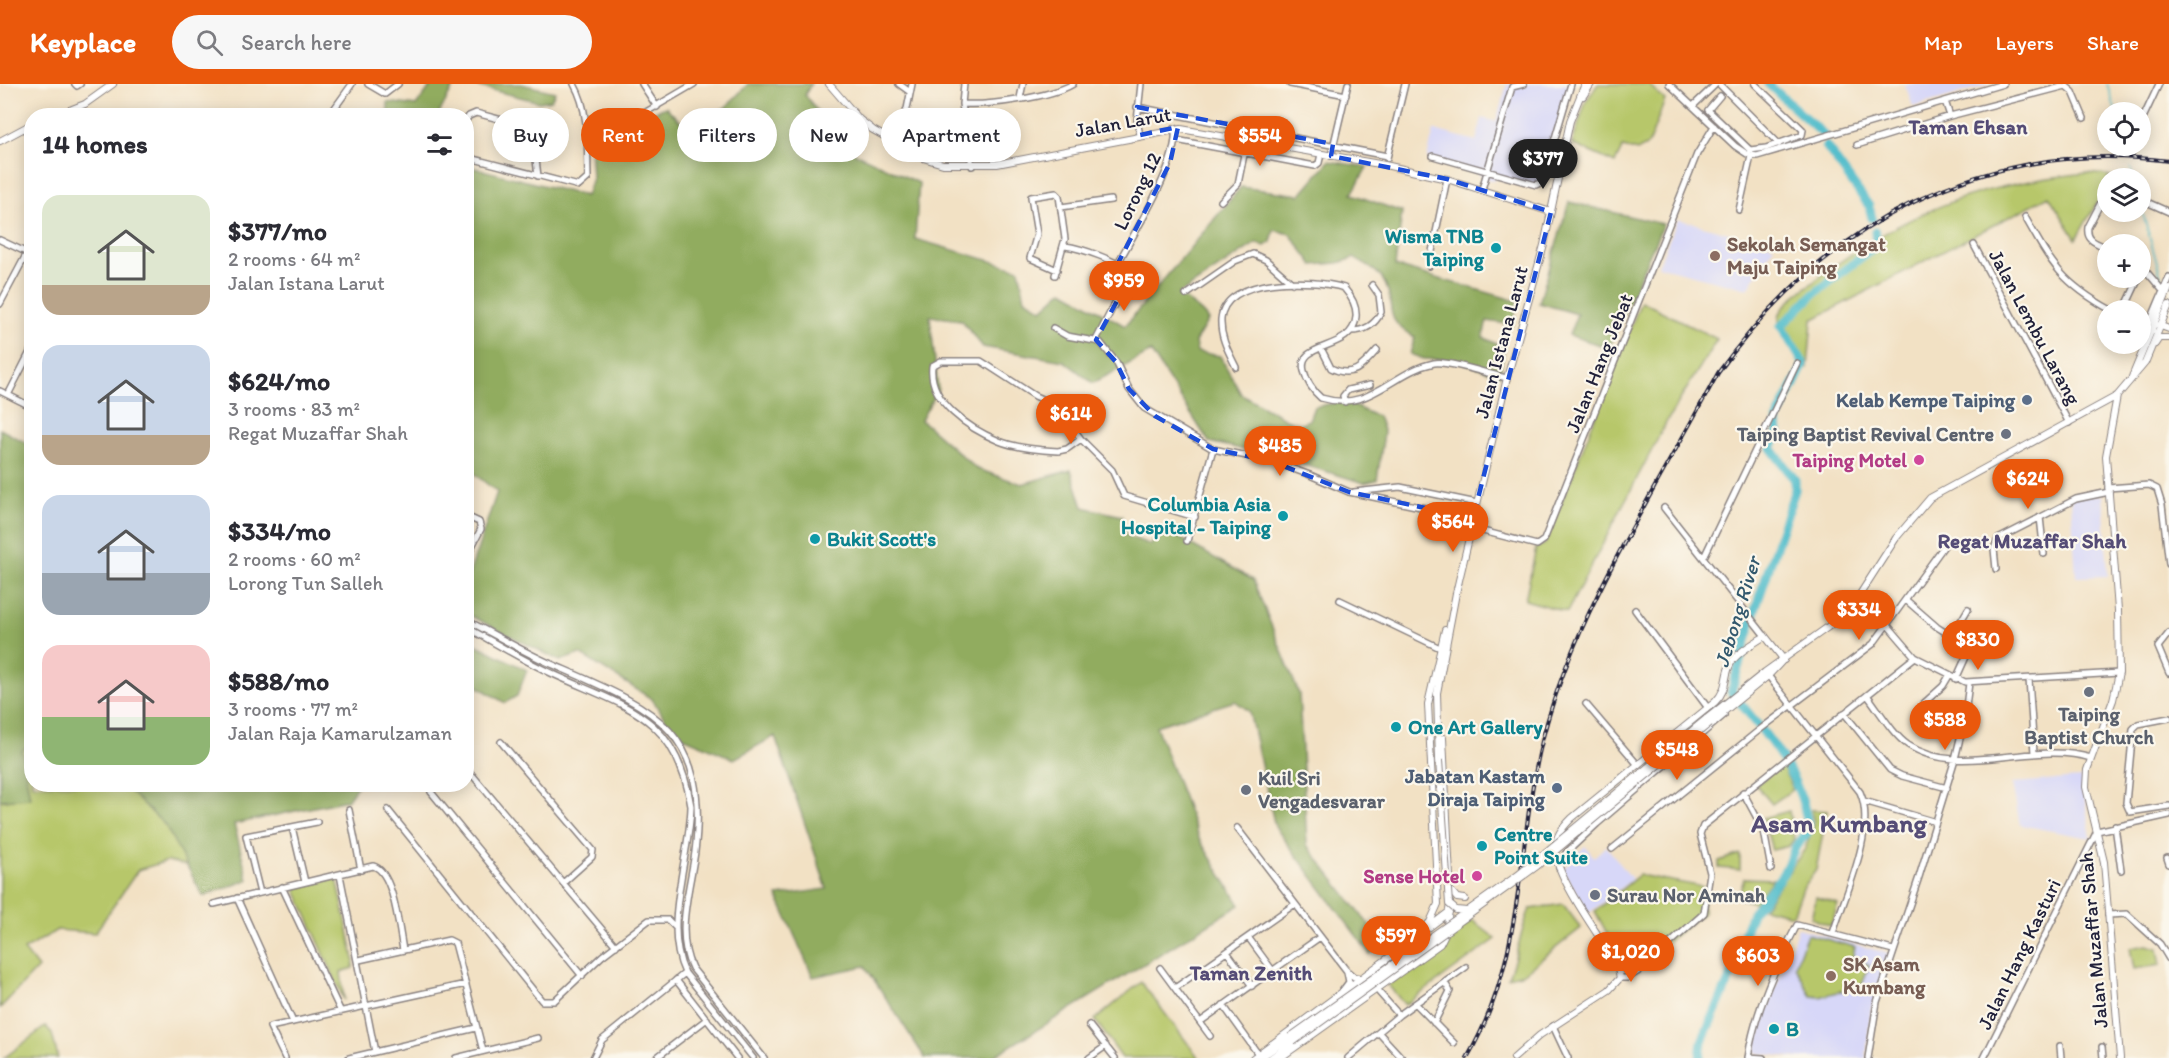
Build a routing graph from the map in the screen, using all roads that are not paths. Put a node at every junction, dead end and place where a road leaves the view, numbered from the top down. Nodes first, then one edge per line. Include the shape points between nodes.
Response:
1 (75, 84) edge
2 (80, 84) edge
3 (113, 84) edge
4 (352, 84) edge
5 (368, 84) edge
6 (398, 84) edge
7 (574, 84) edge
8 (642, 84) edge
9 (694, 84) edge
10 (829, 84) edge
11 (899, 84) edge
12 (912, 84) edge
13 (964, 84) edge
14 (1023, 84) edge
15 (1073, 84) edge
16 (1141, 84) edge
17 (1290, 84) edge
18 (1348, 84) edge
19 (1405, 84) edge
20 (1524, 84) edge
21 (1571, 84) edge
22 (1586, 84) edge
23 (1669, 84) edge
24 (1717, 84) edge
25 (1755, 84) edge
26 (2003, 84) edge
27 (2159, 84) edge
28 (910, 92) junction
29 (1346, 95) junction
30 (1720, 96) dead end
31 (1020, 98) junction
32 (1945, 100) junction
33 (2151, 102) edge
34 (962, 104) junction
35 (657, 106) junction
36 (1694, 106) junction
37 (1137, 107) junction
38 (75, 108) edge
39 (335, 108) edge
40 (583, 108) edge
41 (653, 108) edge
42 (906, 108) edge
43 (474, 113) edge
44 (1950, 116) junction
45 (2084, 118) dead end
46 (1714, 126) junction
47 (24, 127) edge
48 (1174, 129) junction
49 (881, 134) edge
50 (1140, 135) junction
51 (3, 136) edge
52 (1176, 140) junction
53 (0, 141) edge
54 (1247, 141) junction
55 (1333, 144) junction
56 (1779, 144) junction
57 (1857, 144) dead end
58 (1244, 153) junction
59 (1321, 154) junction
60 (1331, 156) junction
61 (1387, 156) junction
62 (1433, 156) dead end
63 (1751, 156) junction
64 (474, 159) edge
65 (587, 162) edge
66 (941, 162) edge
67 (972, 165) junction
68 (1385, 165) junction
69 (1489, 173) junction
70 (538, 176) junction
71 (1447, 179) junction
72 (1482, 189) junction
73 (1111, 200) dead end
74 (1221, 201) dead end
75 (2151, 204) edge
76 (1061, 207) junction
77 (2097, 209) edge
78 (1739, 210) dead end
79 (1551, 212) junction
80 (2169, 212) edge
81 (2025, 217) dead end
82 (0, 240) edge
83 (2097, 243) edge
84 (1974, 245) dead end
85 (1065, 246) junction
86 (24, 252) edge
87 (24, 263) edge
88 (1117, 264) junction
89 (1429, 266) dead end
90 (2151, 275) edge
91 (2169, 277) edge
92 (1292, 283) junction
93 (1372, 285) dead end
94 (2165, 292) edge
95 (1186, 295) dead end
96 (2097, 302) edge
97 (0, 304) edge
98 (2169, 305) edge
99 (2151, 326) edge
100 (2155, 327) junction
101 (1053, 328) dead end
102 (2169, 329) edge
103 (1351, 331) junction
104 (2169, 338) edge
105 (1096, 340) junction
106 (2151, 343) edge
107 (1321, 348) junction
108 (2151, 348) edge
109 (1377, 350) dead end
110 (2148, 354) edge
111 (1797, 363) dead end
112 (24, 364) edge
113 (1236, 367) dead end
114 (1507, 378) junction
115 (2132, 378) junction
116 (1370, 385) dead end
117 (0, 391) edge
118 (8, 395) junction
119 (2117, 396) junction
120 (1345, 402) junction
121 (24, 403) edge
122 (2069, 423) junction
123 (1081, 439) junction
124 (1213, 449) junction
125 (2109, 490) junction
126 (1349, 492) junction
127 (1477, 503) junction
128 (1664, 508) dead end
129 (1195, 517) junction
130 (2040, 517) junction
131 (1473, 518) junction
132 (474, 520) edge
133 (1471, 528) junction
134 (2167, 531) edge
135 (1187, 541) dead end
136 (474, 544) edge
137 (1944, 546) dead end
138 (2043, 554) dead end
139 (1704, 557) junction
140 (2169, 561) edge
141 (1996, 569) dead end
142 (1456, 593) junction
143 (1861, 594) junction
144 (1340, 600) dead end
145 (1906, 600) junction
146 (1968, 609) dead end
147 (1635, 610) dead end
148 (474, 624) edge
149 (1887, 627) junction
150 (474, 631) edge
151 (2169, 633) edge
152 (1765, 636) junction
153 (1952, 636) junction
154 (1440, 648) junction
155 (1915, 657) junction
156 (1784, 660) junction
157 (2119, 673) junction
158 (2169, 673) edge
159 (1766, 674) junction
160 (1949, 676) junction
161 (1956, 679) junction
162 (2028, 679) junction
163 (1969, 682) junction
164 (1867, 695) junction
165 (1586, 704) dead end
166 (1730, 704) junction
167 (1923, 704) dead end
168 (1791, 706) junction
169 (1708, 708) junction
170 (1438, 710) junction
171 (1844, 713) junction
172 (2169, 717) edge
173 (1708, 721) junction
174 (1815, 736) junction
175 (501, 742) dead end
176 (2034, 753) junction
177 (2091, 758) junction
178 (1955, 759) junction
179 (1638, 765) junction
180 (474, 777) edge
181 (1947, 788) junction
182 (431, 792) dead end
183 (1743, 792) junction
184 (1864, 801) junction
185 (2169, 806) edge
186 (349, 810) dead end
187 (388, 810) dead end
188 (2169, 815) edge
189 (317, 822) dead end
190 (1936, 822) junction
191 (2115, 826) junction
192 (292, 827) junction
193 (1237, 828) dead end
194 (2097, 831) junction
195 (1612, 849) dead end
196 (1559, 868) junction
197 (1771, 869) dead end
198 (361, 870) junction
199 (2121, 870) dead end
200 (340, 875) junction
201 (305, 882) junction
202 (563, 883) junction
203 (282, 887) junction
204 (1451, 891) junction
205 (260, 892) junction
206 (237, 898) junction
207 (1466, 899) dead end
208 (214, 904) dead end
209 (1295, 904) junction
210 (1438, 905) junction
211 (1469, 910) junction
212 (1449, 912) junction
213 (2108, 915) junction
214 (676, 918) junction
215 (668, 920) junction
216 (675, 927) junction
217 (1446, 932) junction
218 (1833, 933) junction
219 (1320, 937) junction
220 (1248, 938) junction
221 (1416, 938) junction
222 (616, 946) junction
223 (403, 950) junction
224 (1893, 950) junction
225 (1227, 952) junction
226 (2169, 959) edge
227 (359, 960) junction
228 (689, 963) junction
229 (682, 966) junction
230 (1466, 967) dead end
231 (1160, 968) dead end
232 (1346, 970) junction
233 (1274, 971) junction
234 (685, 973) junction
235 (582, 976) junction
236 (1361, 978) junction
237 (1620, 978) junction
238 (676, 980) junction
239 (1445, 983) junction
240 (466, 984) junction
241 (1252, 986) junction
242 (1175, 988) junction
243 (1376, 989) junction
244 (1343, 991) junction
245 (1416, 1004) junction
246 (1224, 1005) junction
247 (364, 1007) junction
248 (341, 1012) junction
249 (1399, 1016) junction
250 (707, 1019) junction
251 (293, 1022) junction
252 (1200, 1022) junction
253 (1434, 1023) junction
254 (1089, 1025) dead end
255 (1552, 1026) junction
256 (476, 1028) junction
257 (1379, 1033) junction
258 (1210, 1036) dead end
259 (538, 1038) dead end
260 (1291, 1040) junction
261 (1454, 1043) dead end
262 (1106, 1046) junction
263 (2060, 1046) dead end
264 (2102, 1047) dead end
265 (483, 1051) junction
266 (375, 1052) junction
267 (476, 1056) edge
268 (1257, 1057) edge
269 (1748, 1057) edge
270 (285, 1058) edge
271 (349, 1058) edge
272 (456, 1058) edge
273 (593, 1058) edge
274 (656, 1058) edge
275 (737, 1058) edge
276 (753, 1058) edge
277 (764, 1058) edge
278 (1089, 1058) edge
279 (1115, 1058) edge
280 (1271, 1058) edge
281 (1281, 1058) edge
282 (1348, 1058) edge
283 (1402, 1058) edge
284 (1514, 1058) edge
285 (1568, 1058) edge
286 (1763, 1058) edge
287 (1868, 1058) edge
288 (1984, 1058) edge
289 (2061, 1058) edge
290 (2103, 1058) edge
291 (2120, 1058) edge

1 - 2 street
3 - 38 main road
4 - 39 street
5 - 6 street via 385,94
7 - 40 street
8 - 35 street
9 - 35 street
10 - 49 main road, Jalan Larut via 860,120
11 - 28 street
12 - 28 street
13 - 34 street
14 - 31 street
15 - 31 street
16 - 37 street
17 - 29 street
18 - 29 street
19 - 61 street
20 - 69 street via 1512,87
21 - 69 street via 1542,182 1532,185
22 - 79 main road, Jalan Istana Larut via 1565,141
23 - 36 street
24 - 36 street
24 - 56 street
25 - 56 street via 1803,130 1802,135
26 - 32 street
27 - 33 street
28 - 42 street
29 - 55 street
30 - 56 street via 1708,110 1747,148
31 - 34 street via 988,105
32 - 44 street
32 - 63 street
34 - 67 street
35 - 41 street
36 - 46 street
37 - 50 street
37 - 55 street, Jalan Larut
43 - 70 street via 532,128
44 - 45 street via 2066,86 2073,92
44 - 57 street
46 - 63 street
46 - 133 street, Jalan Hang Jebat via 1697,154 1544,540 1537,545
47 - 51 main road
48 - 50 main road, Jalan Larut
48 - 52 street, Lorong 12
48 - 54 main road, Jalan Larut
50 - 67 main road, Jalan Larut via 997,164
51 - 53 main road
52 - 58 street
52 - 88 street, Lorong 12 via 1170,163
54 - 58 street
54 - 59 main road, Jalan Larut
55 - 60 street
55 - 61 street, Jalan Larut
58 - 59 street via 1315,166
58 - 74 street via 1238,184
59 - 60 main road, Jalan Larut
60 - 68 main road, Jalan Larut
61 - 68 street
62 - 69 street
63 - 78 street
64 - 70 street
65 - 70 street via 588,178 579,186
66 - 67 main road, Jalan Larut
68 - 71 main road, Jalan Larut
69 - 72 street
71 - 72 main road, Jalan Larut
71 - 89 street
72 - 79 main road, Jalan Larut
73 - 76 street
75 - 80 street
76 - 85 street
76 - 85 street via 1056,193 1030,198 1037,234 1030,258 1056,272
77 - 83 street via 2087,233
79 - 114 main road, Jalan Istana Larut
81 - 96 street via 2053,267
82 - 86 street
84 - 122 street, Jalan Lembu Larang
85 - 88 street via 1079,247
87 - 97 street
88 - 105 street via 1130,274
90 - 94 street
91 - 94 street
92 - 95 street via 1253,254 1235,261
92 - 103 street via 1344,288 1356,315
92 - 113 street via 1245,290 1233,296 1226,306 1221,329
93 - 103 street via 1381,312 1372,325
94 - 100 main road
98 - 100 main road
99 - 100 street
100 - 102 main road
100 - 106 main road
100 - 115 main road
101 - 105 street via 1067,336
103 - 107 street
104 - 108 main road via 2159,338
105 - 124 street via 1109,352 1144,408
107 - 109 street via 1330,369 1347,373 1363,367
107 - 120 street via 1306,355 1302,363 1306,378 1321,398
110 - 115 main road
111 - 139 street
112 - 118 street
114 - 120 street via 1438,362 1364,398
114 - 127 main road, Jalan Istana Larut
115 - 119 main road
116 - 120 street via 1348,390 1343,396
117 - 118 street
118 - 121 street
119 - 122 main road
119 - 125 main road, Jalan Muzaffar Shah via 2107,445
122 - 143 main road via 1930,498 1896,538
123 - 123 street via 1058,451 998,441 962,419 944,402 934,388 932,366 955,360 986,363 1057,406
123 - 129 street via 1112,470 1124,496
124 - 126 street via 1271,461
124 - 129 street
125 - 130 street via 2076,498
125 - 134 street via 2149,485 2157,489
125 - 157 main road, Jalan Muzaffar Shah
126 - 127 street via 1400,487
126 - 131 street
127 - 131 main road, Jalan Istana Larut
128 - 139 street
129 - 135 street
130 - 138 street
130 - 141 street via 1998,539 1994,549
131 - 133 main road, Jalan Istana Larut
132 - 136 street via 482,529
133 - 142 main road, Jalan Istana Larut
134 - 140 street
137 - 145 street
139 - 152 street
142 - 154 main road, Jalan Istana Larut
142 - 170 main road, Jalan Istana Larut via 1438,683
143 - 149 street
143 - 156 main road via 1837,619
144 - 154 street
145 - 149 street
145 - 153 street
146 - 153 street
147 - 169 street
148 - 228 street via 642,706 664,724 679,744 695,783 698,805 684,929
149 - 155 street
149 - 168 street via 1863,653
150 - 214 street via 553,674 622,704 665,737 681,768 691,806
151 - 158 street via 2158,648
152 - 156 main road
152 - 169 main road via 1734,659 1724,692
153 - 161 street via 1970,652
154 - 210 main road, Jalan Istana Larut via 1428,704
155 - 160 street
155 - 164 street
156 - 159 main road
157 - 162 street
157 - 177 main road, Jalan Muzaffar Shah
159 - 166 main road
159 - 168 street
160 - 161 street
160 - 167 street
161 - 163 street
162 - 163 street
162 - 176 street
163 - 178 street
164 - 171 street
164 - 178 street via 1905,742
165 - 179 street
166 - 173 main road
166 - 196 street via 1715,723 1566,853
168 - 174 street
168 - 195 street
169 - 179 main road
170 - 204 main road, Jalan Istana Larut
170 - 211 main road, Jalan Istana Larut, bridge via 1449,903 1456,910
171 - 174 street
171 - 181 street via 1890,770
172 - 185 street via 2138,724 2133,729 2126,803 2130,812
173 - 211 main road, bridge
173 - 260 main road, bridge via 1512,885
174 - 183 street
174 - 184 street
175 - 202 street via 593,850 592,857
176 - 177 street via 2071,752
176 - 178 street
177 - 194 main road, Jalan Muzaffar Shah via 2086,787
178 - 181 street
179 - 196 main road via 1564,826 1555,847
180 - 202 street
181 - 190 street
182 - 235 street
183 - 197 street via 1764,831
183 - 237 street via 1701,828 1710,873 1704,913 1631,976
184 - 190 street
184 - 218 street via 1867,822
186 - 198 street
187 - 235 street via 542,1001 554,1001
188 - 191 street
189 - 192 street
190 - 224 street
191 - 194 street
191 - 199 street
192 - 201 street
192 - 205 street via 246,836
193 - 209 street
194 - 213 main road, Jalan Muzaffar Shah
194 - 288 street, Jalan Hang Kasturi
196 - 237 main road via 1617,964
198 - 200 street
198 - 223 street via 373,866 386,874
200 - 201 street
200 - 227 street
201 - 203 street
202 - 222 street
203 - 205 street
203 - 248 street
204 - 207 main road via 1457,898
204 - 212 main road, Jalan Istana Larut
205 - 206 street
206 - 208 street
206 - 251 street
209 - 219 street
209 - 220 street
210 - 212 main road
210 - 221 main road
211 - 260 main road, bridge
212 - 217 main road, Jalan Istana Larut
212 - 221 main road
213 - 226 street via 2127,914 2160,944
213 - 291 main road, Jalan Muzaffar Shah
214 - 215 street
214 - 216 street
215 - 216 street
215 - 222 street via 650,920
216 - 229 street
217 - 221 main road via 1438,926
217 - 243 main road via 1435,948
218 - 224 street
218 - 269 street via 1797,925 1762,1005
219 - 232 street
219 - 233 street
220 - 225 street
220 - 233 street
221 - 236 main road
222 - 235 street
223 - 227 street
223 - 240 street via 449,940 455,943
224 - 287 street via 1874,1013
225 - 241 street
225 - 242 street
227 - 247 street via 356,966
228 - 229 street
228 - 277 street
229 - 234 street
230 - 239 street
231 - 242 street
232 - 236 street
232 - 244 street via 1349,980
233 - 241 street
234 - 238 street
234 - 276 street
236 - 244 main road
237 - 255 main road via 1604,994
238 - 250 street
238 - 273 street via 602,1040
239 - 245 street
239 - 253 street via 1450,991
240 - 247 street
240 - 256 street
241 - 246 street
242 - 252 street
243 - 249 street
243 - 281 main road
244 - 268 main road
245 - 249 street
245 - 253 street
246 - 252 street
246 - 268 street
247 - 248 street
247 - 266 street
248 - 251 street
249 - 257 street
250 - 274 street
250 - 275 street
251 - 270 street via 270,1027
252 - 258 street
253 - 261 street
254 - 262 street
255 - 284 main road
255 - 285 street
256 - 265 street
256 - 266 street
257 - 282 street
257 - 283 street
259 - 265 street
260 - 268 main road
260 - 280 main road
262 - 278 street
262 - 279 street
263 - 289 street
264 - 290 street
265 - 267 street
266 - 271 street
267 - 272 street
269 - 286 street

